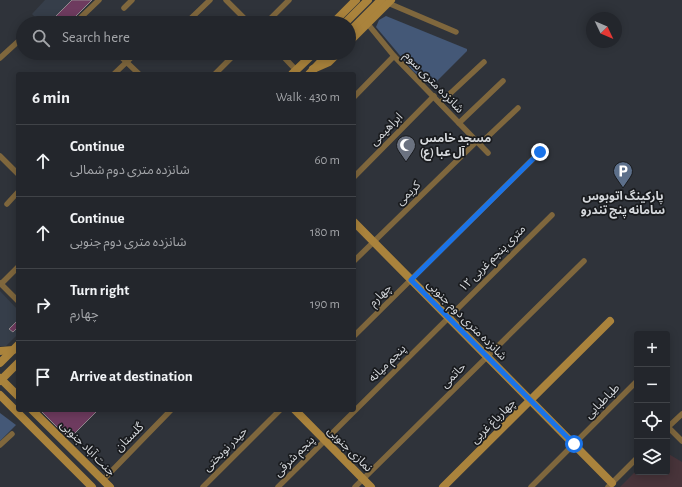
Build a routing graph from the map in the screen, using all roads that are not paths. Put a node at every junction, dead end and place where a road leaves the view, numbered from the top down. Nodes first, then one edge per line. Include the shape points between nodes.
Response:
1 (99, 0) edge
2 (132, 0) edge
3 (210, 0) edge
4 (226, 0) edge
5 (289, 0) edge
6 (356, 0) edge
7 (368, 0) edge
8 (387, 1) edge
9 (124, 8) dead end
10 (83, 16) edge
11 (193, 16) edge
12 (242, 16) edge
13 (273, 16) edge
14 (340, 16) edge
15 (352, 16) edge
16 (367, 23) junction
17 (356, 26) edge
18 (456, 32) dead end
19 (356, 35) edge
20 (16, 43) edge
21 (394, 56) junction
22 (0, 58) edge
23 (229, 60) edge
24 (285, 60) edge
25 (322, 60) edge
26 (331, 60) edge
27 (126, 62) joint
28 (306, 62) edge
29 (484, 62) dead end
30 (116, 72) edge
31 (137, 72) edge
32 (217, 72) edge
33 (294, 72) edge
34 (311, 72) edge
35 (503, 81) dead end
36 (356, 95) edge
37 (434, 96) junction
38 (440, 103) junction
39 (518, 108) dead end
40 (459, 123) junction
41 (478, 142) junction
42 (540, 152) dead end
43 (488, 153) dead end
44 (0, 156) edge
45 (16, 172) edge
46 (356, 175) edge
47 (16, 194) edge
48 (7, 204) dead end
49 (552, 215) dead end
50 (356, 224) edge
51 (373, 242) junction
52 (356, 259) edge
53 (584, 261) dead end
54 (16, 269) edge
55 (411, 280) junction
56 (1, 283) edge
57 (16, 299) edge
58 (448, 318) junction
59 (610, 321) dead end
60 (356, 334) edge
61 (15, 348) edge
62 (0, 350) edge
63 (487, 357) junction
64 (0, 363) edge
65 (16, 365) edge
66 (1, 380) edge
67 (634, 384) edge
68 (16, 394) edge
69 (0, 395) edge
70 (530, 401) junction
71 (11, 405) junction
72 (0, 406) edge
73 (356, 409) edge
74 (16, 410) edge
75 (18, 412) edge
76 (34, 412) edge
77 (169, 412) edge
78 (278, 412) edge
79 (297, 412) edge
80 (353, 412) edge
81 (682, 414) edge
82 (670, 426) edge
83 (670, 430) edge
84 (12, 434) dead end
85 (325, 440) junction
86 (682, 441) edge
87 (574, 444) junction
88 (0, 445) edge
89 (634, 461) edge
90 (363, 479) junction
91 (103, 480) junction
92 (610, 485) edge
93 (92, 487) edge
94 (110, 487) edge
95 (202, 487) edge
96 (278, 487) edge
97 (355, 487) edge
98 (371, 487) edge
99 (443, 487) edge
100 (531, 487) edge

1 - 10 street
2 - 9 street
3 - 11 street
4 - 12 street
5 - 13 street
6 - 14 street
7 - 15 street
8 - 16 street
8 - 17 street
8 - 18 street
16 - 19 street
16 - 21 street, شانزده متری سوم
20 - 22 street
21 - 36 street
21 - 37 street, شانزده متری سوم
23 - 32 street
24 - 33 street
25 - 34 street
26 - 34 street
27 - 30 street
27 - 31 street
28 - 33 street
29 - 38 street
35 - 40 street
37 - 38 street, شانزده متری سوم
37 - 46 street, ابراهیمی
38 - 40 street, شانزده متری سوم
39 - 41 street, کریمی
40 - 41 street, شانزده متری سوم
41 - 43 street, شانزده متری سوم
41 - 51 street, کریمی
42 - 55 street, چهارم
44 - 45 street
47 - 48 street
49 - 58 street, ۱۲ متری پنجم غربی
50 - 51 street, شانزده متری دوم جنوبی
51 - 52 street, کریمی
51 - 55 street, شانزده متری دوم جنوبی
53 - 63 street, حاتمی
54 - 56 street
55 - 58 street, شانزده متری دوم جنوبی
55 - 60 street, چهارم
56 - 57 street
58 - 63 street, شانزده متری دوم جنوبی
58 - 73 street, پنجم میانه
59 - 70 street, چهارباغ غربی
61 - 62 street
61 - 64 street
63 - 70 street, شانزده متری دوم جنوبی
63 - 90 street, حاتمی
65 - 66 street
66 - 68 street
67 - 87 street, طباطبایی
69 - 71 street, جنت آباد جنوبی
70 - 87 street, شانزده متری دوم جنوبی
70 - 99 street, چهارباغ غربی
71 - 72 street
71 - 74 street, جنت آباد جنوبی
75 - 93 street, جنت آباد جنوبی
76 - 91 street, جنت آباد جنوبی
77 - 91 street, گلستان
78 - 95 street, حیدر نوبختی
79 - 85 street, نمازی جنوبی
80 - 85 street, پنجم میانه
81 - 82 street
83 - 86 street
84 - 88 street
85 - 90 street, نمازی جنوبی
85 - 96 street, پنجم شرقی
87 - 92 street, شانزده متری دوم جنوبی
87 - 100 street, طباطبایی
89 - 92 street
90 - 97 street, حاتمی
90 - 98 street, نمازی جنوبی
91 - 94 street, جنت آباد جنوبی

